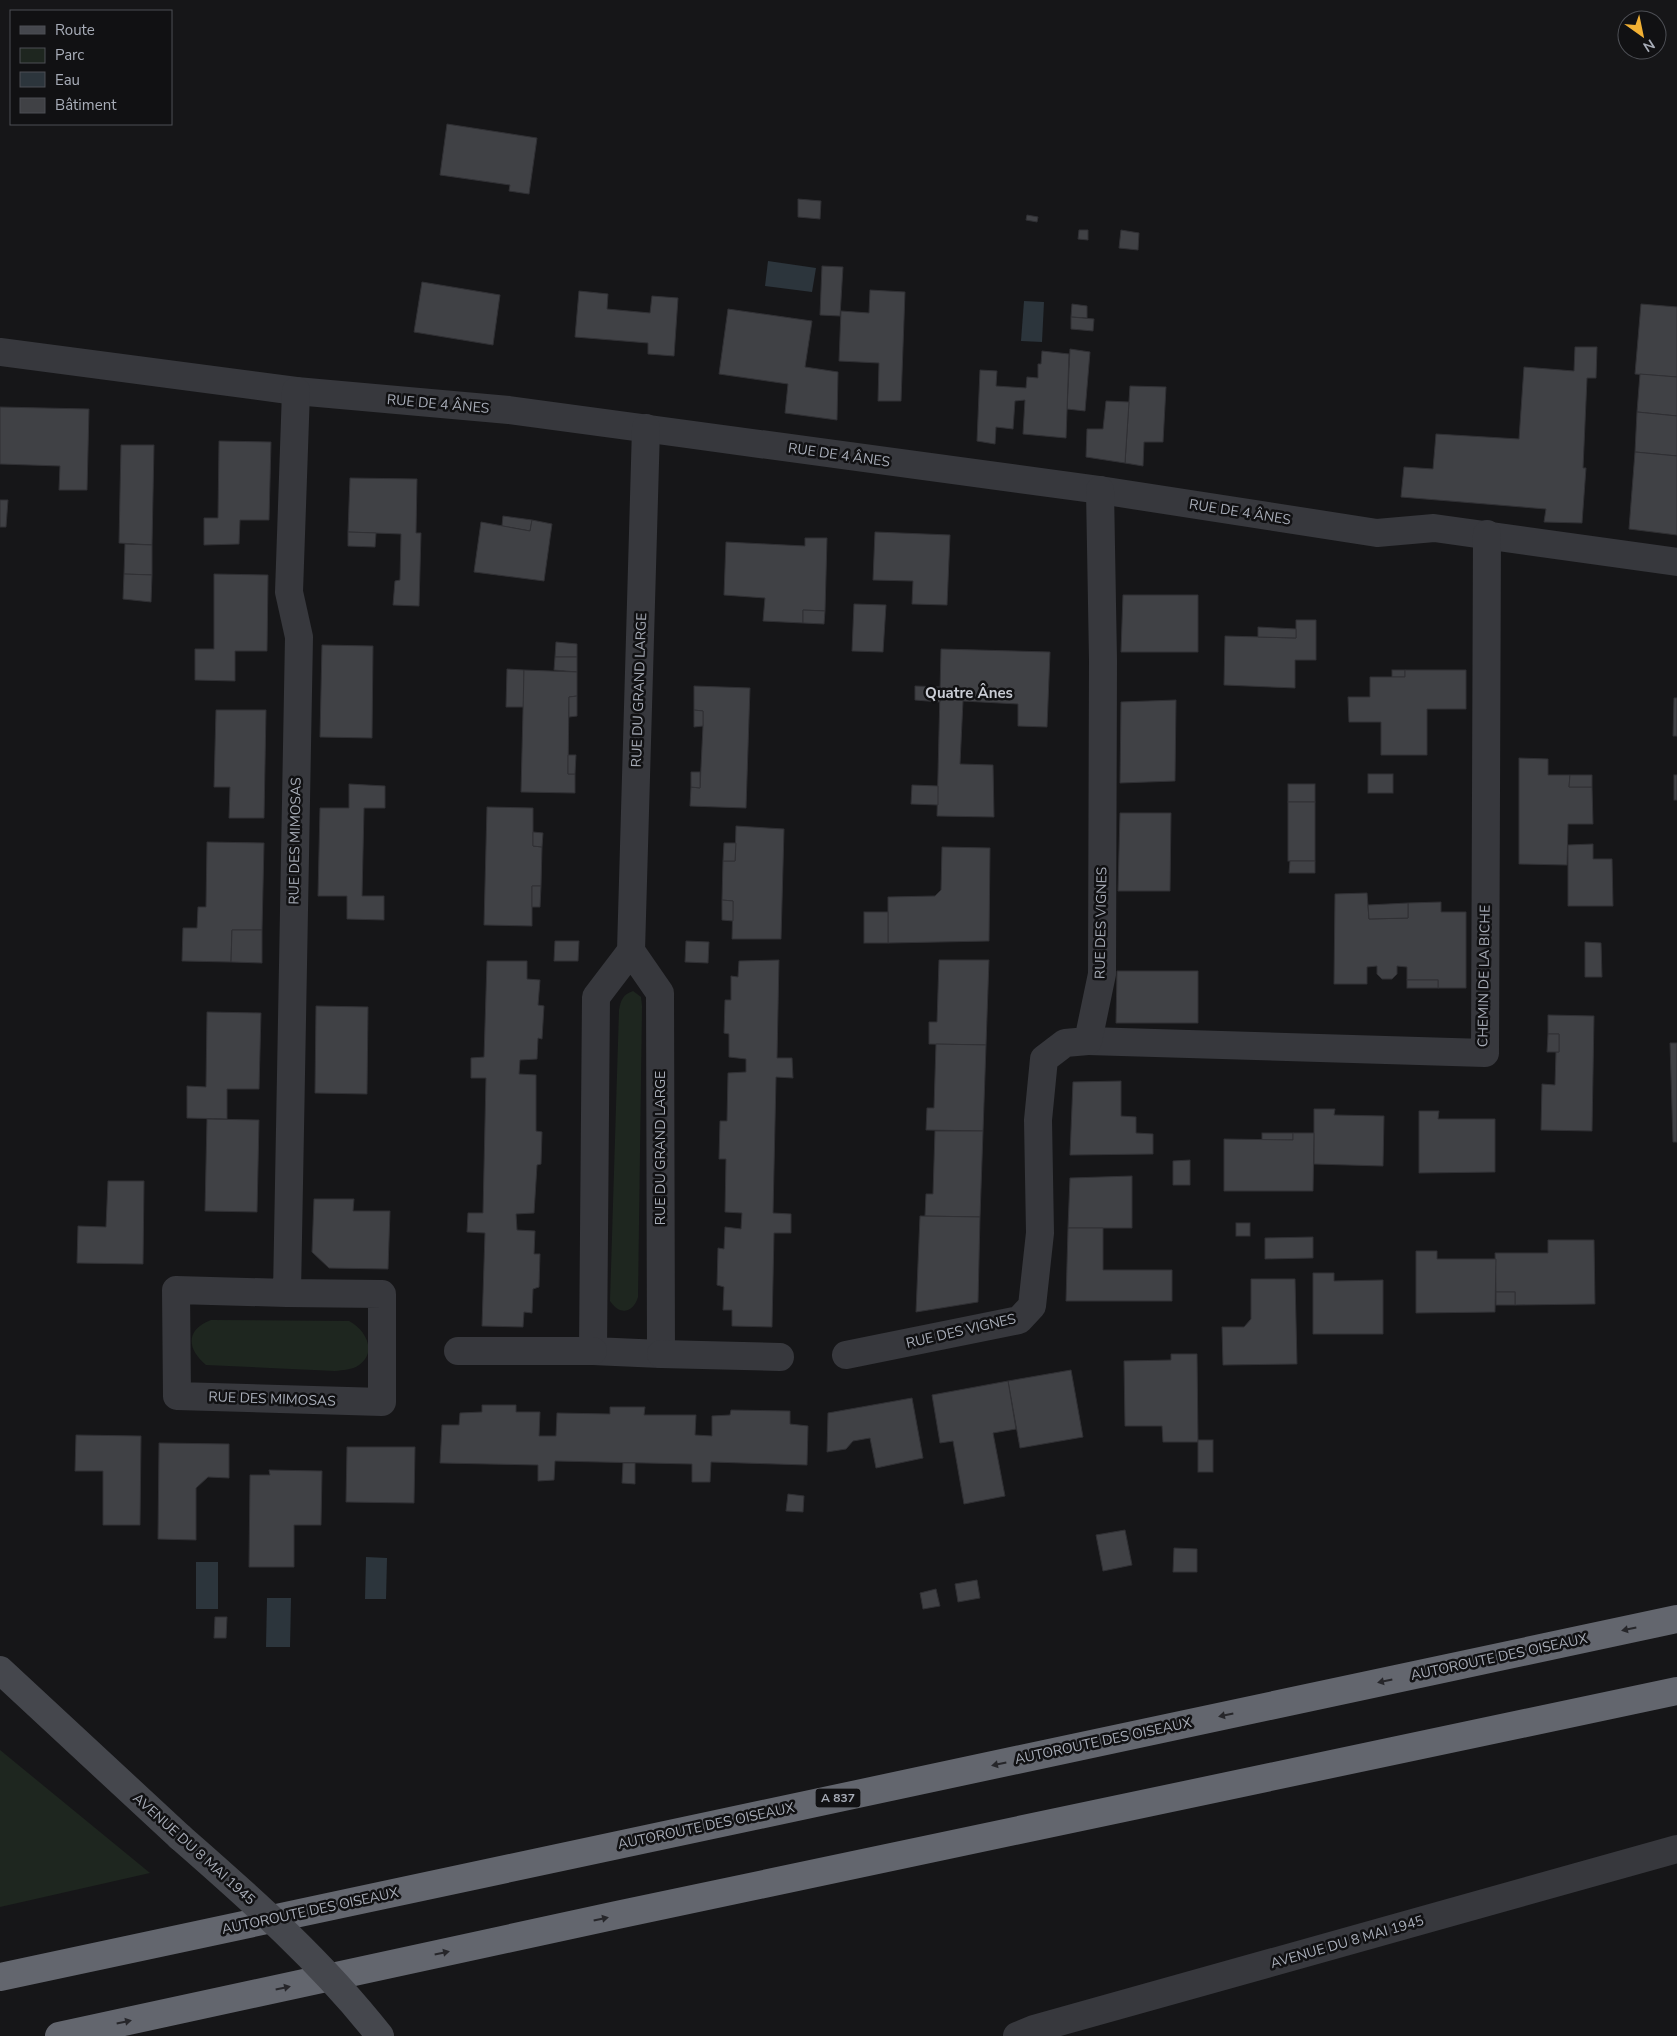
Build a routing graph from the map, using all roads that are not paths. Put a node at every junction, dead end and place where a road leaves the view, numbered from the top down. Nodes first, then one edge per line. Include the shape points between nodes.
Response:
1 (0, 352) edge
2 (296, 391) junction
3 (646, 428) junction
4 (1100, 490) junction
5 (1487, 534) junction
6 (1677, 562) edge
7 (631, 951) junction
8 (1088, 1041) junction
9 (287, 1293) junction
10 (594, 1351) junction
11 (458, 1352) dead end
12 (661, 1354) junction
13 (846, 1355) dead end
14 (780, 1357) dead end
15 (1677, 1619) edge
16 (0, 1670) edge
17 (1677, 1691) edge
18 (1677, 1849) edge
19 (0, 1977) edge
20 (59, 2036) edge
21 (380, 2036) edge
22 (1017, 2036) edge

1 - 2 street, RUE DE 4 ÂNES
2 - 3 street, RUE DE 4 ÂNES via 509,410
2 - 9 street, RUE DES MIMOSAS via 288,592 299,637
3 - 4 street, RUE DE 4 ÂNES
3 - 7 street, RUE DU GRAND LARGE
4 - 5 street, RUE DE 4 ÂNES via 1377,533 1434,528
4 - 8 street, RUE DES VIGNES via 1102,974
5 - 6 street, RUE DE 4 ÂNES
5 - 8 street, CHEMIN DE LA BICHE via 1485,1053
7 - 10 street via 596,997
7 - 12 street, RUE DU GRAND LARGE via 660,993
8 - 13 street, RUE DES VIGNES via 1065,1043 1044,1059 1038,1120 1040,1233 1032,1306 1019,1320
9 - 9 street, RUE DES MIMOSAS via 176,1290 177,1396 382,1402 382,1294
10 - 11 street
10 - 12 street
12 - 14 street
15 -> 19 highway, AUTOROUTE DES OISEAUX / A 837
16 - 21 street, AVENUE DU 8 MAI 1945, bridge via 254,1902 362,2013
20 -> 17 highway
18 - 22 street, AVENUE DU 8 MAI 1945

